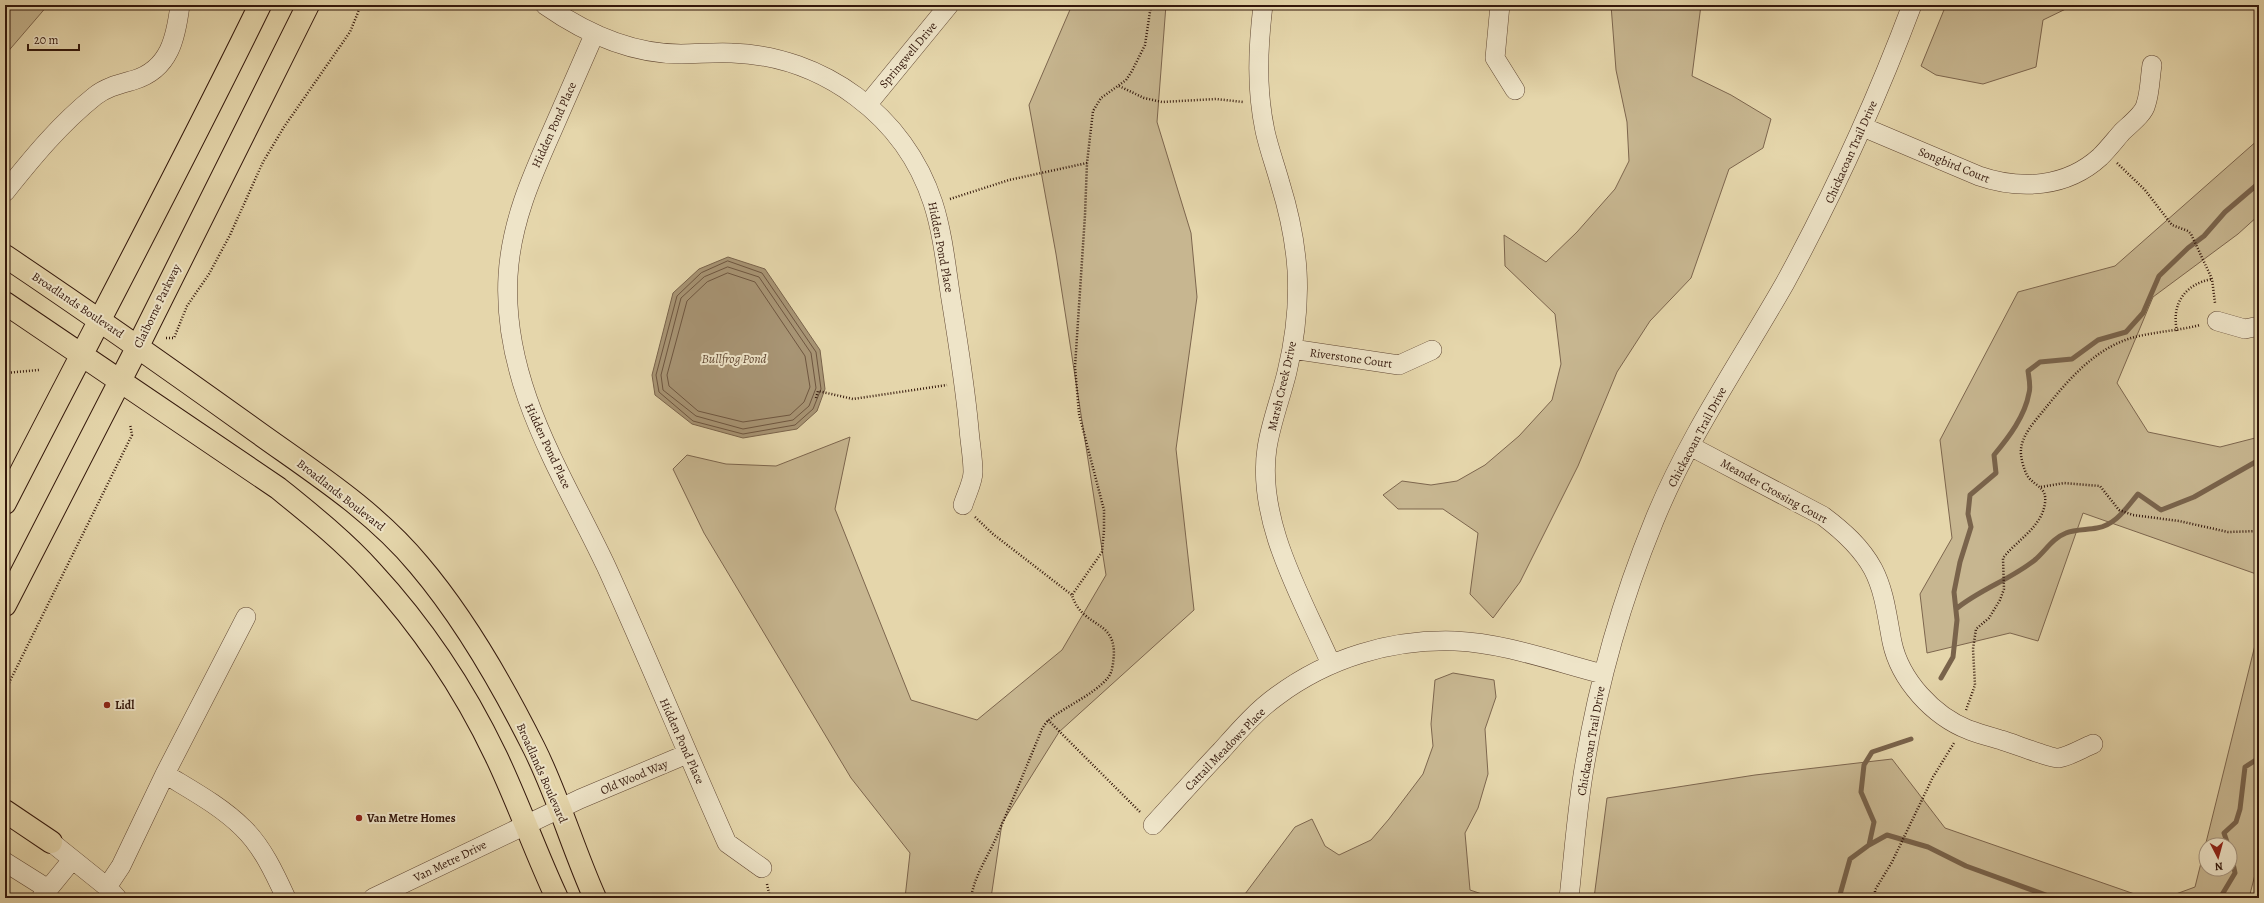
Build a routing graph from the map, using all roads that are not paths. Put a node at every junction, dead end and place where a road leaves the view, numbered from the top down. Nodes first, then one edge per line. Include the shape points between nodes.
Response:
1 (180, 5) edge
2 (260, 5) edge
3 (308, 5) edge
4 (545, 5) edge
5 (949, 5) edge
6 (1263, 5) edge
7 (1500, 5) edge
8 (1912, 5) edge
9 (594, 34) junction
10 (2152, 65) dead end
11 (1515, 90) dead end
12 (867, 105) junction
13 (1864, 127) junction
14 (5, 192) edge
15 (5, 256) edge
16 (5, 303) edge
17 (100, 319) junction
18 (2217, 321) road end
19 (2259, 326) edge
20 (138, 346) junction
21 (1292, 349) junction
22 (1432, 350) dead end
23 (80, 355) junction
24 (119, 380) junction
25 (1690, 446) junction
26 (5, 503) edge
27 (963, 505) road end
28 (5, 605) edge
29 (246, 617) dead end
30 (1331, 664) junction
31 (1603, 674) junction
32 (2093, 744) dead end
33 (688, 754) junction
34 (165, 774) junction
35 (559, 810) junction
36 (5, 812) edge
37 (526, 824) junction
38 (1153, 824) road end
39 (51, 842) joint
40 (72, 860) junction
41 (5, 862) edge
42 (762, 868) dead end
43 (112, 892) edge
44 (44, 893) edge
45 (286, 898) edge
46 (373, 898) edge
47 (557, 898) edge
48 (595, 898) edge
49 (1569, 898) edge

1 - 14 street via 173,44 166,58 155,70 96,95 45,142
2 - 17 main road via 195,137
3 - 20 main road, Claiborne Parkway
4 - 9 street via 566,20
5 - 12 street, Springwell Drive
6 - 21 street, Marsh Creek Drive via 1258,56 1260,99 1265,131 1294,246 1297,298
7 - 11 street via 1495,58
8 - 13 street, Chickacoan Trail Drive
9 - 12 street, Hidden Pond Place via 643,50 680,54 732,53 762,56 791,63 831,80
9 - 33 street, Hidden Pond Place via 520,204 512,238 508,276 512,348 533,417 606,567
10 - 13 street, Songbird Court via 2146,106 2105,151 2082,169 2065,178 2043,184 2020,186 1998,183
12 - 27 street, Hidden Pond Place via 897,135 914,160 934,204 965,384 973,474
13 - 25 street, Chickacoan Trail Drive via 1820,218
15 - 17 main road, Broadlands Boulevard
16 - 23 main road
17 - 20 main road, Broadlands Boulevard
17 - 23 main road
18 - 19 street via 2245,329
20 - 24 main road, Claiborne Parkway
20 - 35 main road, Broadlands Boulevard via 364,510 393,536 419,565 451,609 506,696 534,749
21 - 22 street, Riverstone Court via 1399,365
21 - 30 street, Marsh Creek Drive via 1267,449 1266,480 1270,512 1278,542
23 - 24 main road
23 - 26 main road
24 - 28 main road, Claiborne Parkway
24 - 37 main road via 278,488 370,569 402,607 470,706 496,756
25 - 31 street, Chickacoan Trail Drive via 1654,519 1612,638
25 - 32 street, Meander Crossing Court via 1823,516 1842,530 1859,548 1873,569 1883,592 1893,643 1901,666 1912,686 1928,704 1946,718 1961,726 2058,758
29 - 34 street
30 - 31 street, Cattail Meadows Place via 1356,654 1388,646 1456,641 1491,646
30 - 38 street, Cattail Meadows Place via 1276,696 1250,719
31 - 49 street, Chickacoan Trail Drive via 1584,766
33 - 35 street, Old Wood Way
33 - 42 street, Hidden Pond Place via 727,843
34 - 43 street via 121,866
34 - 45 street via 204,798 244,829
35 - 37 street, Van Metre Drive
35 - 48 main road, Broadlands Boulevard
36 - 39 main road
37 - 46 street, Van Metre Drive
37 - 47 main road
39 - 40 street
40 - 43 street
40 - 44 street
41 - 44 street

